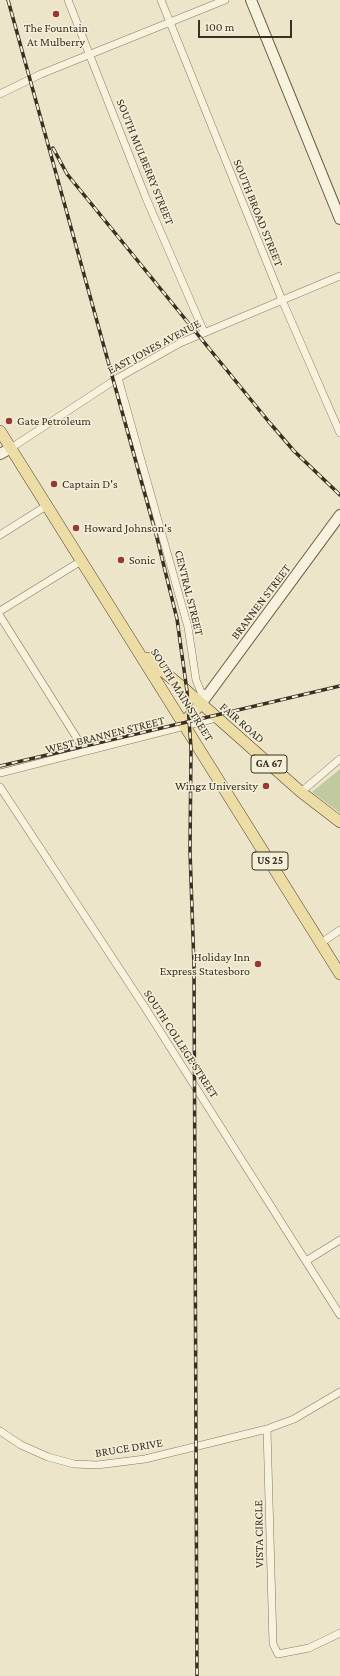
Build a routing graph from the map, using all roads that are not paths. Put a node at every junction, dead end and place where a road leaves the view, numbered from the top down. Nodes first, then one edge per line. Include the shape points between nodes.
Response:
1 (68, 0) edge
2 (161, 0) edge
3 (225, 0) edge
4 (251, 0) edge
5 (170, 23) junction
6 (90, 55) junction
7 (0, 94) edge
8 (340, 219) edge
9 (340, 276) edge
10 (282, 300) junction
11 (204, 332) junction
12 (118, 378) junction
13 (0, 431) edge
14 (340, 433) edge
15 (10, 448) junction
16 (0, 454) edge
17 (46, 506) junction
18 (340, 515) edge
19 (0, 534) edge
20 (81, 561) junction
21 (0, 611) edge
22 (0, 616) edge
23 (138, 651) junction
24 (204, 700) junction
25 (216, 718) junction
26 (184, 724) junction
27 (85, 750) junction
28 (340, 760) edge
29 (0, 773) edge
30 (0, 787) edge
31 (301, 792) junction
32 (340, 822) edge
33 (340, 930) edge
34 (321, 943) junction
35 (340, 974) edge
36 (340, 1240) edge
37 (306, 1261) junction
38 (340, 1316) edge
39 (340, 1392) edge
40 (267, 1429) junction
41 (0, 1431) edge
42 (340, 1633) edge

1 - 6 street, SOUTH MULBERRY STREET
2 - 5 street, SOUTH BROAD STREET
3 - 5 street
4 - 8 street
5 - 6 street
5 - 10 street, SOUTH BROAD STREET
6 - 7 street via 41,74
6 - 11 street, SOUTH MULBERRY STREET
9 - 10 street, EAST JONES AVENUE
10 - 11 street, EAST JONES AVENUE
10 - 14 street, SOUTH BROAD STREET
11 - 12 street, EAST JONES AVENUE
12 - 15 street, EAST JONES AVENUE
12 - 24 street, CENTRAL STREET via 188,627 196,680
13 - 15 main road, SOUTH MAIN STREET / US 25
15 - 16 street
15 - 17 main road, SOUTH MAIN STREET / US 25
17 - 19 street
17 - 20 main road, SOUTH MAIN STREET / US 25
18 - 24 street, BRANNEN STREET
20 - 21 street
20 - 23 main road, SOUTH MAIN STREET / US 25
22 - 27 street
23 - 24 main road, GA 67
23 - 26 main road, SOUTH MAIN STREET / US 25
24 - 25 main road, FAIR ROAD / GA 67
24 - 26 main road
25 - 26 street, WEST BRANNEN STREET
25 - 31 main road, FAIR ROAD / GA 67
26 - 27 street, WEST BRANNEN STREET
26 - 34 main road, SOUTH MAIN STREET / US 25
27 - 29 street, WEST BRANNEN STREET
28 - 31 street
30 - 37 street, SOUTH COLLEGE STREET via 144,1006
31 - 32 main road, FAIR ROAD / GA 67
33 - 34 street
34 - 35 main road, SOUTH MAIN STREET / US 25
36 - 37 street
37 - 38 street, SOUTH COLLEGE STREET
39 - 40 street via 294,1419
40 - 41 street, BRUCE DRIVE via 145,1459 97,1465 74,1464 48,1457 21,1445
40 - 42 street, VISTA CIRCLE via 273,1644 278,1654 309,1648

